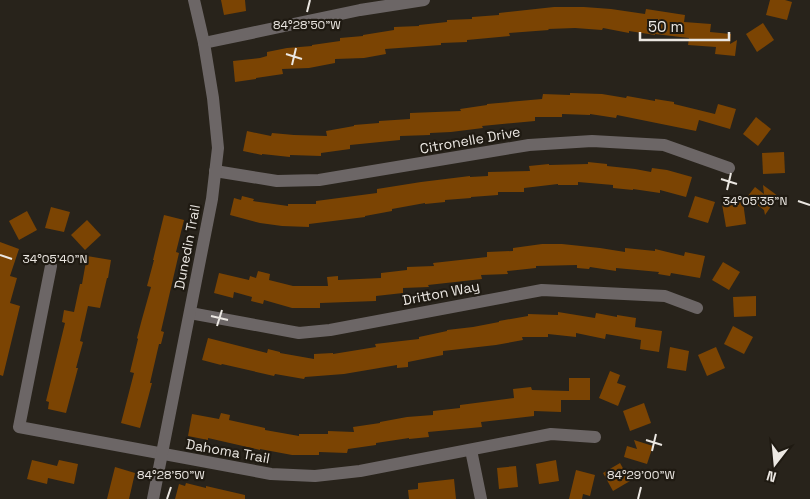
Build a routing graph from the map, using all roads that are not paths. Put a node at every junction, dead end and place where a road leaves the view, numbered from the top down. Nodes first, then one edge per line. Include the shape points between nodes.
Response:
1 (194, 0) edge
2 (416, 1) edge
3 (204, 43) junction
4 (729, 168) dead end
5 (215, 170) junction
6 (51, 266) dead end
7 (697, 308) dead end
8 (190, 313) junction
9 (595, 437) dead end
10 (471, 450) junction
11 (162, 454) junction
12 (153, 499) edge
13 (480, 499) edge

1 - 3 street, Dunedin Trail
2 - 3 street
3 - 5 street, Dunedin Trail via 218,148
4 - 5 street, Citronelle Drive via 664,146 592,141 529,145 319,180 277,181
5 - 8 street, Dunedin Trail
6 - 11 street, Dahoma Trail via 19,427
7 - 8 street, Dritton Way via 665,296 542,290 299,333
8 - 11 street, Dunedin Trail
9 - 10 street, Dahoma Trail via 551,434
10 - 11 street, Dahoma Trail via 315,476 271,474
10 - 13 street
11 - 12 street, Dunedin Trail

